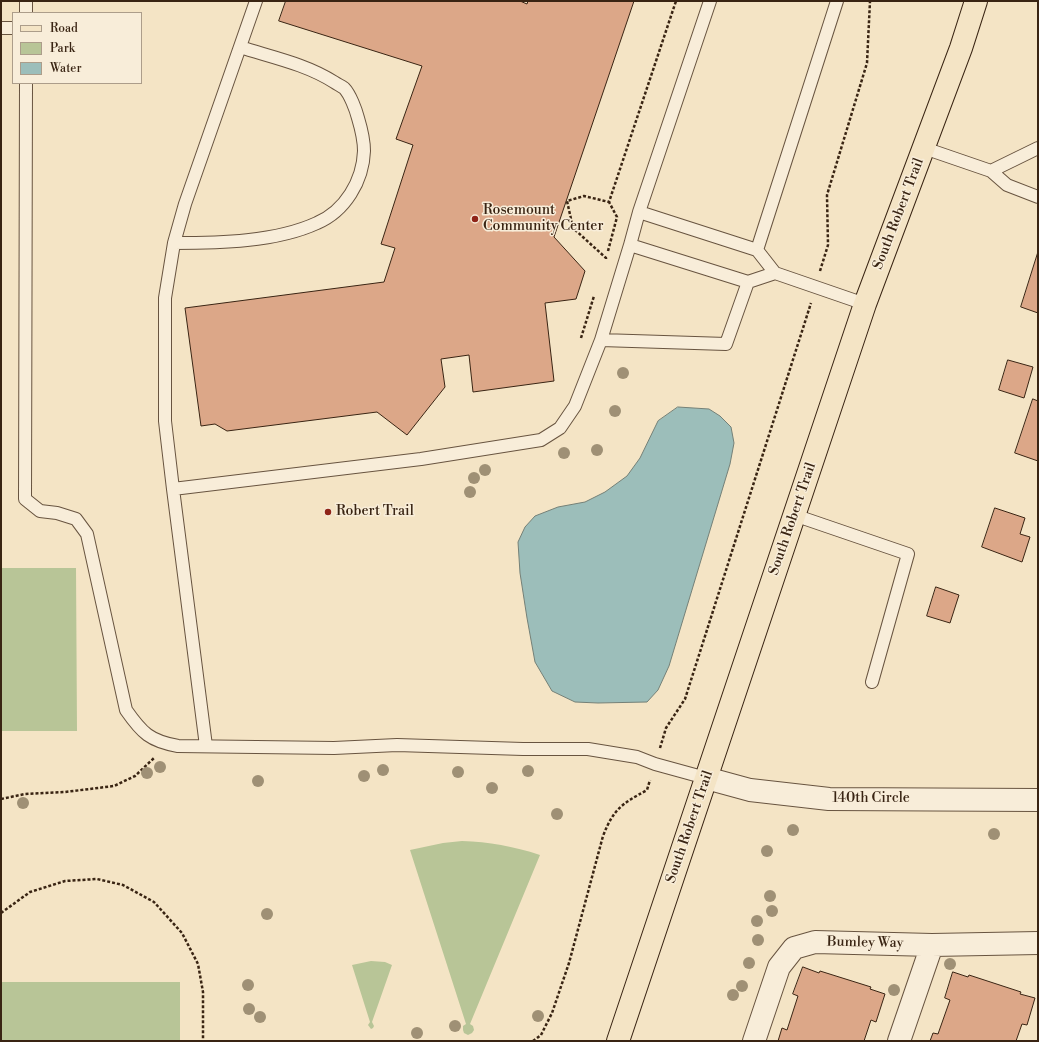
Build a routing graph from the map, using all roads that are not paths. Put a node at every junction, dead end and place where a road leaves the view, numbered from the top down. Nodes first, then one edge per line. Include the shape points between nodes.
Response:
1 (26, 1) edge
2 (256, 1) edge
3 (710, 1) edge
4 (837, 1) edge
5 (976, 1) edge
6 (26, 12) edge
7 (1, 28) edge
8 (12, 28) edge
9 (240, 47) junction
10 (26, 84) edge
11 (924, 148) junction
12 (1038, 148) edge
13 (991, 171) junction
14 (1038, 197) edge
15 (640, 212) junction
16 (174, 243) junction
17 (630, 245) junction
18 (757, 250) junction
19 (775, 273) junction
20 (748, 282) junction
21 (865, 304) junction
22 (601, 340) junction
23 (173, 489) junction
24 (794, 515) junction
25 (872, 682) dead end
26 (206, 746) junction
27 (706, 778) junction
28 (1038, 800) edge
29 (1038, 943) edge
30 (932, 945) junction
31 (618, 1041) edge
32 (754, 1041) edge
33 (899, 1041) edge

1 - 6 lane
2 - 9 lane
3 - 15 lane
4 - 18 lane
5 - 11 main road, South Robert Trail
7 - 8 lane
9 - 16 lane
9 - 16 lane via 305,68 345,89 355,108 360,128 364,149 362,170 350,194 337,211 318,223 293,232 249,240
10 - 26 lane via 26,499 40,512 57,513 76,519 87,534 126,710 138,728 165,744
11 - 13 lane
11 - 21 main road, South Robert Trail
12 - 13 lane
13 - 14 lane via 1007,185
15 - 17 lane
15 - 18 lane
16 - 23 lane via 165,298 165,421
17 - 20 lane
17 - 22 lane
18 - 19 lane
19 - 20 lane
19 - 21 lane
20 - 22 lane via 726,344
21 - 24 main road, South Robert Trail
22 - 23 lane via 575,406 560,428 541,440 422,459
23 - 26 lane
24 - 25 lane via 908,554
24 - 27 main road, South Robert Trail
26 - 27 lane via 334,748 397,745 588,749 637,758
27 - 28 street, 140th Circle via 750,790 829,799
27 - 31 main road, South Robert Trail
29 - 30 street, Bumley Way
30 - 32 street, Bumley Way via 814,942 794,948 779,967
30 - 33 street

